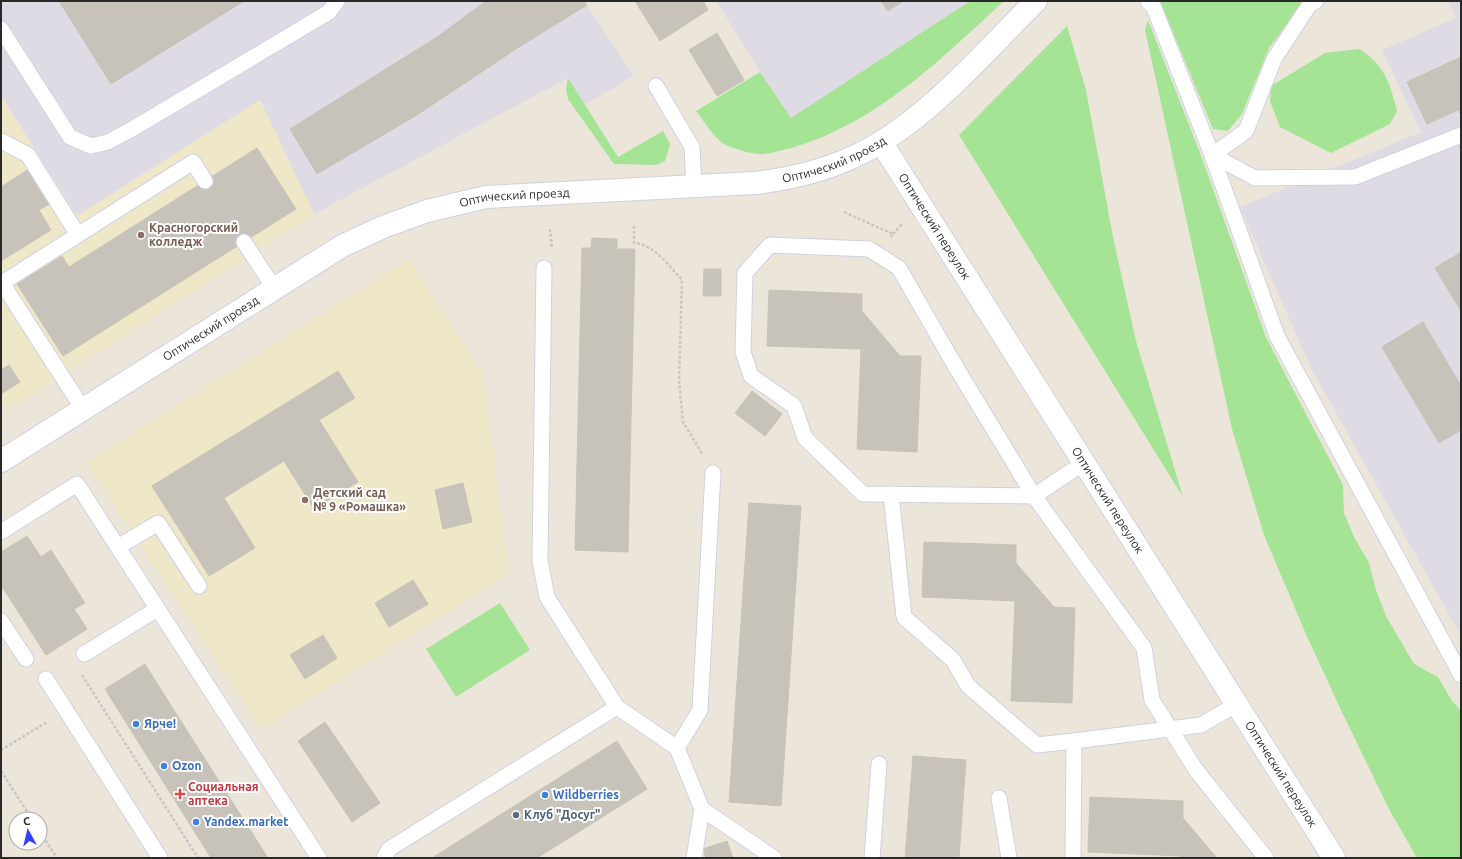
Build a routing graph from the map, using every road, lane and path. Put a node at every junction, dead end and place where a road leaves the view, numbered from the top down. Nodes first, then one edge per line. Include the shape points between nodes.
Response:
1 (338, 1) edge
2 (1036, 1) edge
3 (1148, 1) edge
4 (1316, 1) edge
5 (1, 29) edge
6 (656, 86) dead end
7 (1461, 135) edge
8 (1, 142) edge
9 (881, 142) junction
10 (1212, 155) junction
11 (205, 181) dead end
12 (694, 186) junction
13 (634, 226) dead end
14 (78, 235) junction
15 (244, 242) dead end
16 (544, 268) dead end
17 (274, 288) junction
18 (83, 409) junction
19 (1, 461) edge
20 (1085, 462) junction
21 (713, 473) joint
22 (891, 494) junction
23 (1034, 496) junction
24 (1, 532) edge
25 (118, 548) junction
26 (199, 586) dead end
27 (157, 609) junction
28 (1, 621) edge
29 (84, 654) dead end
30 (26, 659) dead end
31 (82, 674) dead end
32 (1461, 675) edge
33 (46, 679) dead end
34 (1236, 704) junction
35 (617, 707) junction
36 (66, 710) junction
37 (1171, 729) junction
38 (1074, 741) junction
39 (677, 748) junction
40 (1, 750) edge
41 (880, 764) dead end
42 (1, 771) edge
43 (999, 798) dead end
44 (702, 809) junction
45 (27, 811) edge
46 (48, 844) edge
47 (57, 858) edge
48 (160, 858) edge
49 (198, 858) edge
50 (319, 858) edge
51 (384, 858) edge
52 (694, 858) edge
53 (774, 858) edge
54 (872, 858) edge
55 (1010, 858) edge
56 (1073, 858) edge
57 (1266, 858) edge
58 (1334, 858) edge

1 - 5 lane via 329,12 134,128 108,142 91,146 70,138
2 - 9 street, Оптический проезд via 928,108
3 - 10 lane via 1154,8
4 - 10 lane via 1310,4 1274,59 1246,131
6 - 12 lane via 692,148
7 - 10 lane via 1355,177 1255,178
8 - 14 lane via 28,155
9 - 12 street, Оптический проезд via 852,158 788,179
9 - 20 street, Оптический переулок
10 - 32 lane via 1277,336
11 - 14 lane via 193,162
12 - 17 street, Оптический проезд via 486,197 426,211 342,246
13 - 21 path via 634,243 654,252 682,280 679,380 683,422
14 - 18 lane via 2,283
15 - 17 lane
16 - 35 lane via 540,561 547,597
17 - 18 street, Оптический проезд
18 - 19 street, Оптический проезд
20 - 23 lane
20 - 34 street, Оптический переулок
21 - 39 lane via 700,710
22 - 23 lane
22 - 23 lane via 863,494 805,438 794,406 751,376 743,352 745,273 770,245 869,249 899,268
22 - 38 lane via 904,617 953,660 968,686 1037,745
23 - 37 lane via 1144,648 1152,700
24 - 25 lane via 77,484
25 - 26 lane via 158,523
25 - 27 lane
27 - 29 lane
27 - 50 lane
28 - 30 lane
31 - 49 path
33 - 36 lane
34 - 37 lane via 1202,725
34 - 58 street, Оптический переулок
35 - 39 lane
35 - 51 lane via 389,849
36 - 40 path
36 - 48 lane
37 - 38 lane
37 - 57 lane via 1196,770
38 - 56 lane
39 - 44 lane
41 - 54 lane
42 - 45 path
43 - 55 lane
44 - 52 lane
44 - 53 lane
46 - 47 path

